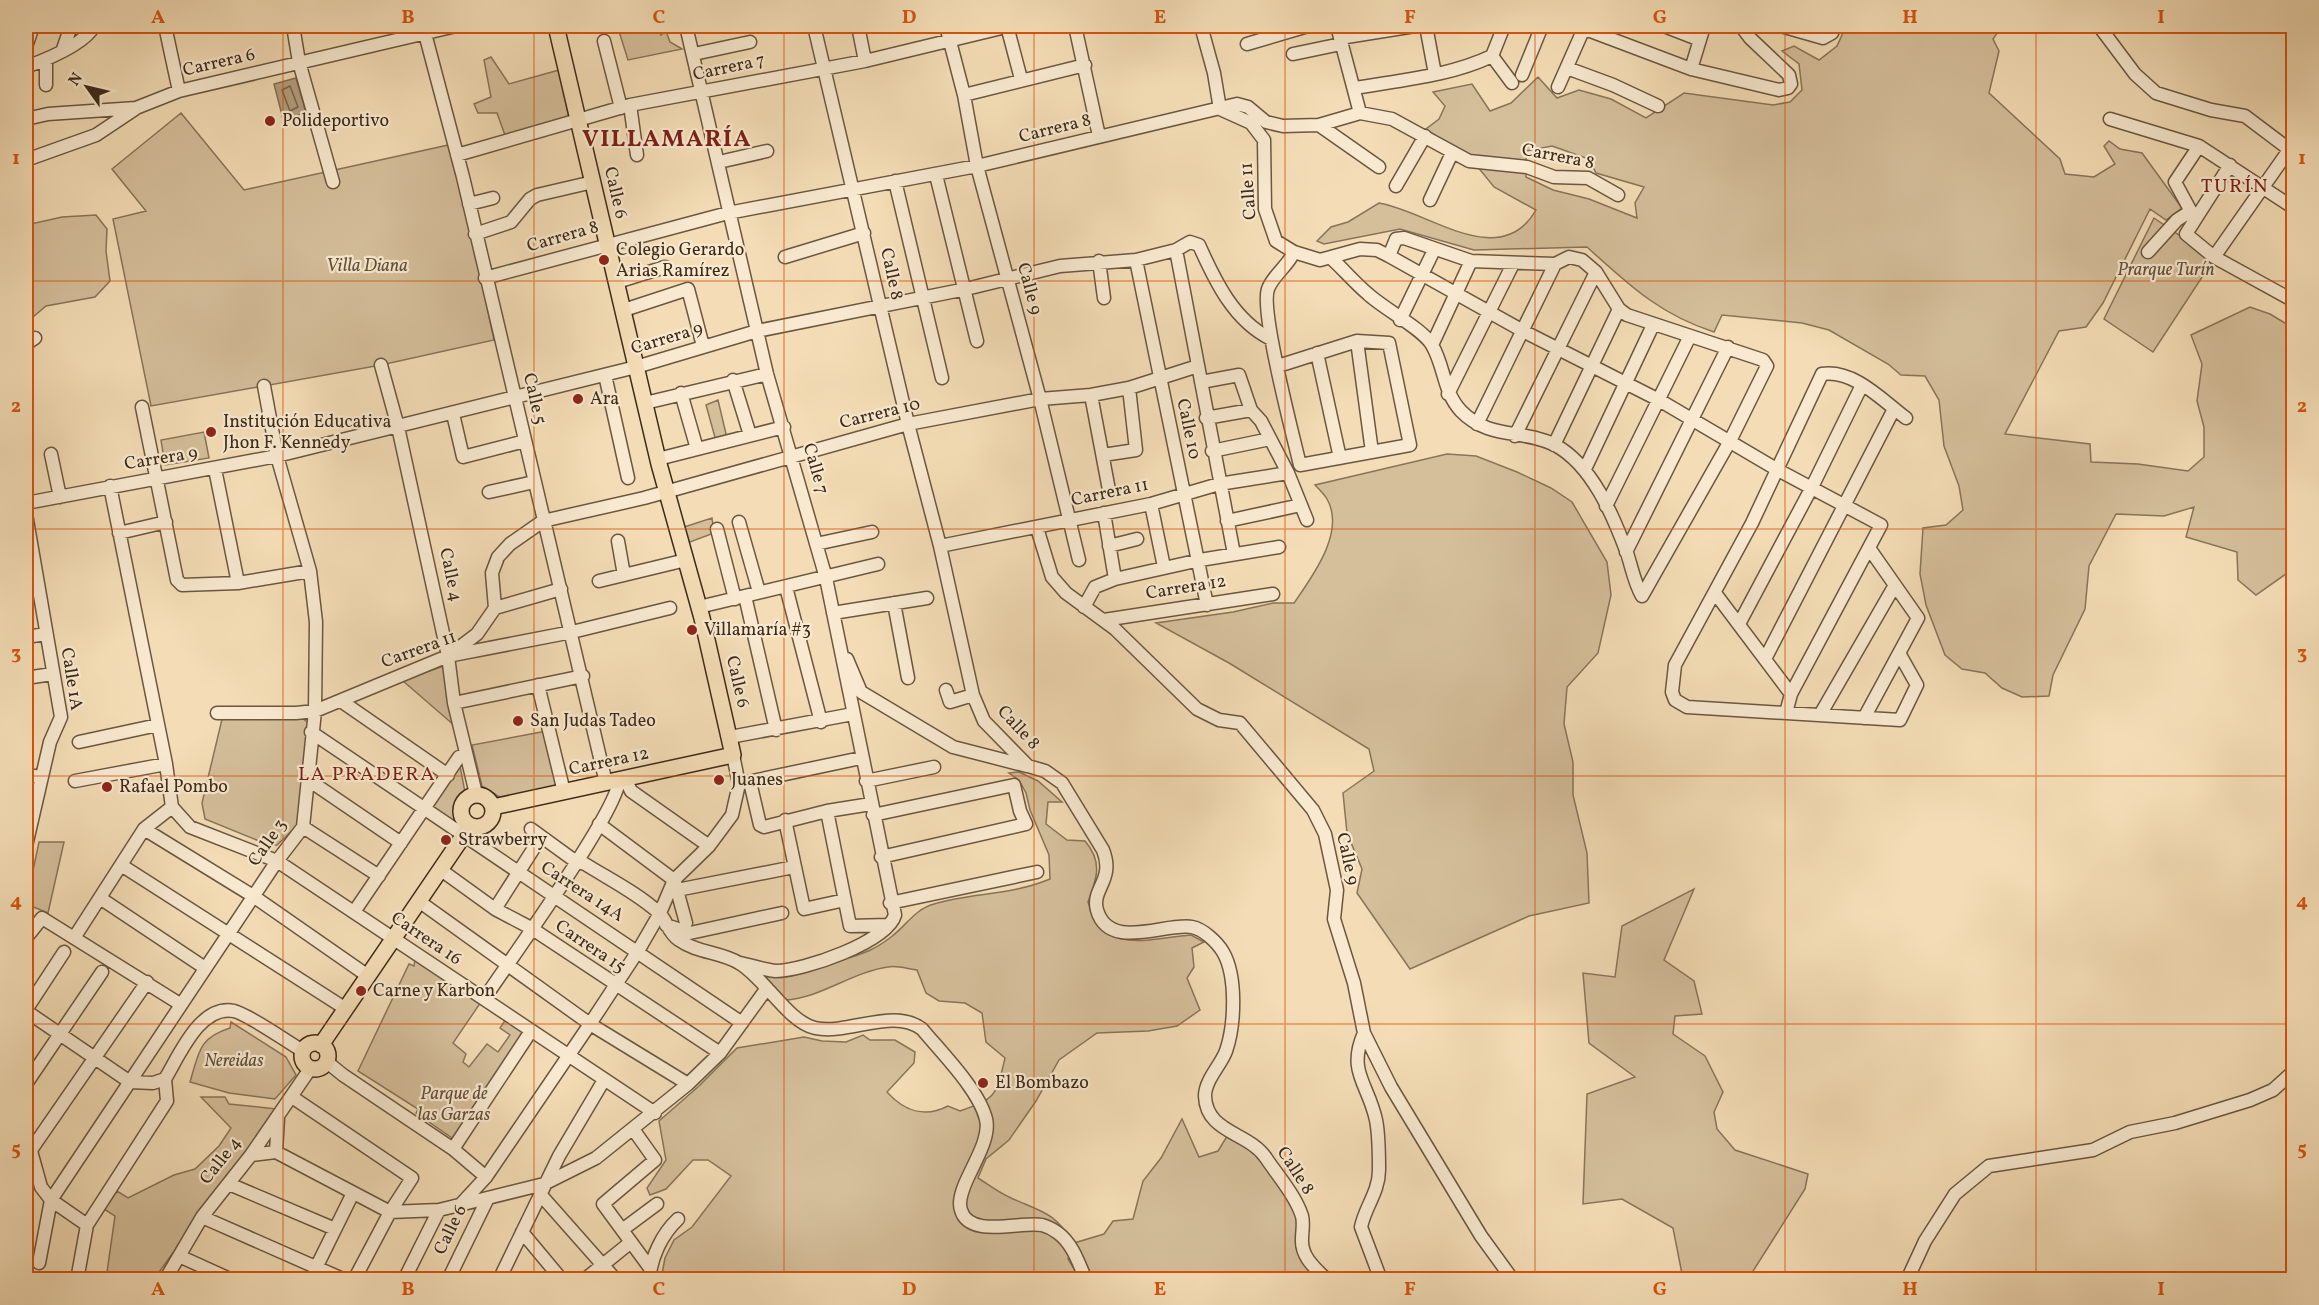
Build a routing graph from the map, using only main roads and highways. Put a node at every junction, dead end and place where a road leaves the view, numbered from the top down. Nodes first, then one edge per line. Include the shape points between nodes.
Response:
1 (556, 26) edge
2 (733, 755) joint
3 (493, 807) junction
4 (466, 831) junction
5 (321, 1045) junction

1 - 2 main road, Calle 6 via 666,492 699,607
2 - 3 main road, Carrera 12
3 - 4 main road via 487,824
3 - 4 main road via 487,798 469,796 460,808
4 - 5 main road
5 - 5 main road via 313,1044 303,1051 304,1063 310,1068 321,1068 327,1062 328,1052

